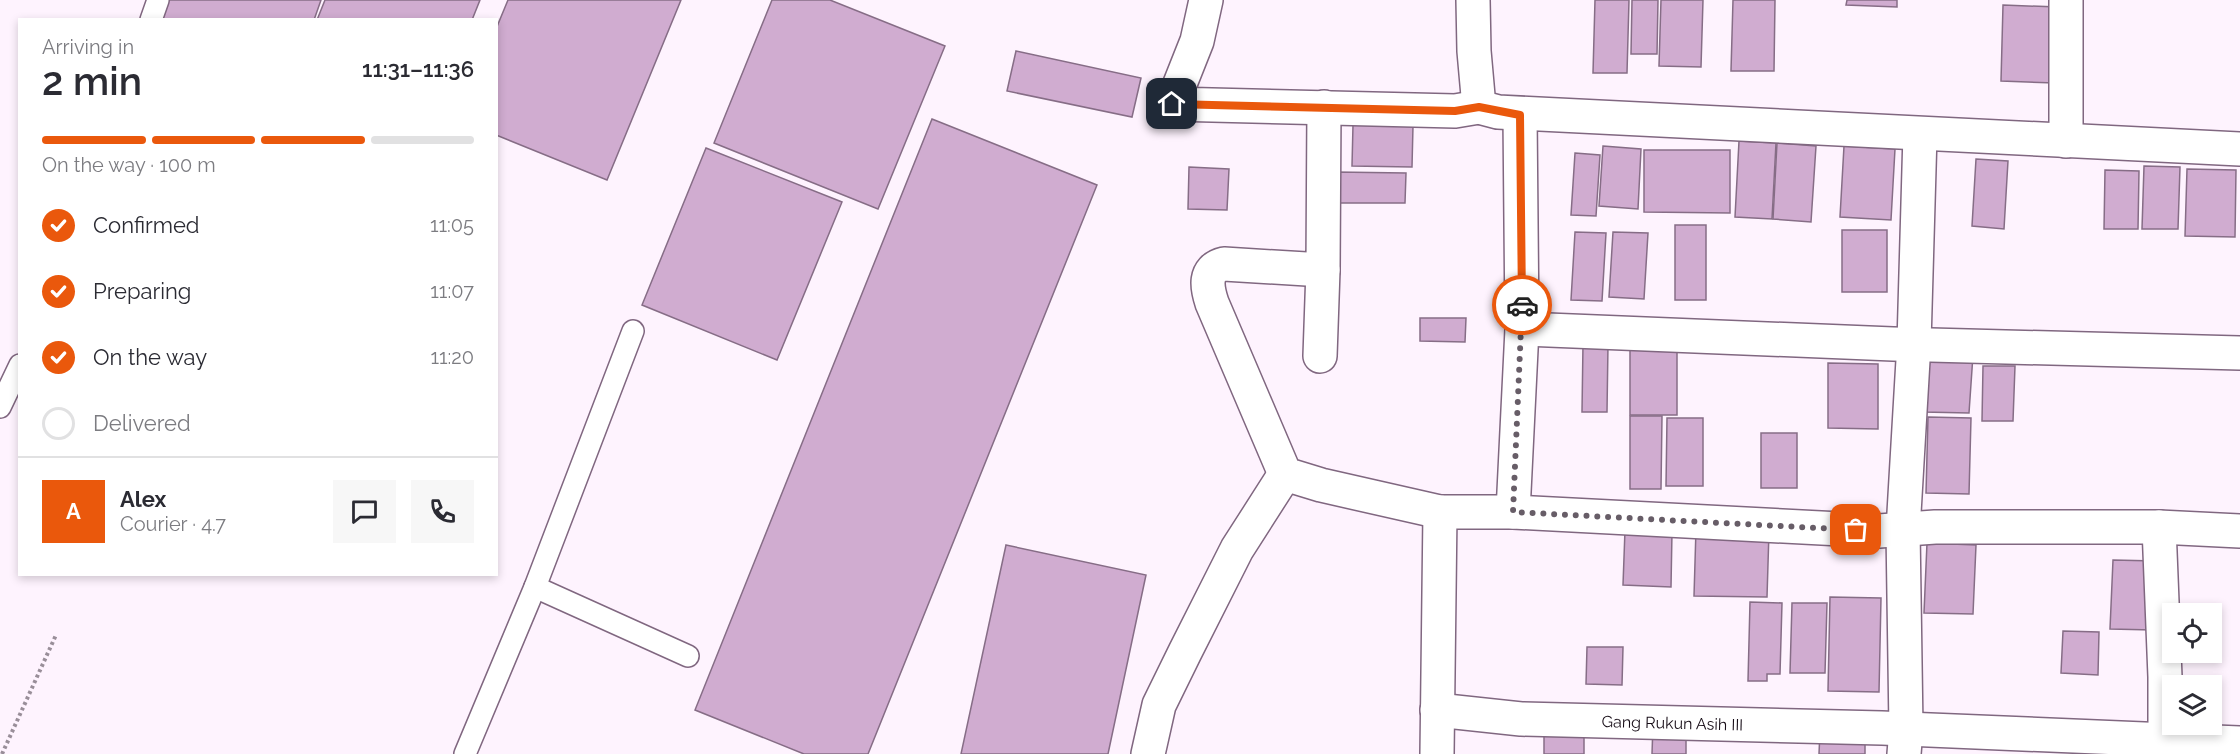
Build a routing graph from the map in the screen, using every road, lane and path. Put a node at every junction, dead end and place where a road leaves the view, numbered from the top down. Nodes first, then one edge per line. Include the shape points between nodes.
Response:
1 (158, 0) edge
2 (1206, 0) edge
3 (1473, 0) edge
4 (2066, 0) edge
5 (152, 18) edge
6 (1324, 107) junction
7 (1479, 107) junction
8 (1520, 115) junction
9 (1920, 134) junction
10 (2066, 141) junction
11 (2240, 149) edge
12 (1323, 270) junction
13 (1522, 329) junction
14 (633, 331) dead end
15 (1914, 343) junction
16 (2240, 353) edge
17 (1320, 356) dead end
18 (18, 369) edge
19 (0, 406) edge
20 (1285, 474) junction
21 (1440, 512) junction
22 (1513, 512) junction
23 (2158, 526) junction
24 (1903, 530) junction
25 (2240, 531) edge
26 (535, 587) junction
27 (56, 635) dead end
28 (688, 656) dead end
29 (1437, 710) junction
30 (1905, 741) edge
31 (2240, 742) edge
32 (2165, 747) edge
33 (2, 754) edge
34 (465, 754) edge
35 (1148, 754) edge
36 (1437, 754) edge

1 - 5 lane
2 - 6 street via 1197,40 1172,104
3 - 7 street
4 - 10 street
6 - 7 street via 1455,111
6 - 12 street
7 - 8 street
8 - 9 street
8 - 13 street
9 - 10 street
9 - 15 street
10 - 11 street
12 - 17 street
12 - 20 street via 1224,264 1211,272 1206,284
13 - 15 street
13 - 22 street
14 - 26 lane
15 - 16 street
15 - 24 street
18 - 19 lane
20 - 21 street
20 - 35 street via 1237,549 1159,705
21 - 22 street
21 - 29 street
22 - 24 street
23 - 24 street via 1935,526
23 - 25 street
23 - 32 street
24 - 30 street
26 - 28 lane
26 - 34 lane
27 - 33 path
29 - 30 street, Gang Rukun Asih III via 1521,720
29 - 36 street
30 - 32 street, Gang Rukun Asih III
31 - 32 street, Gang Rukun Asih III

